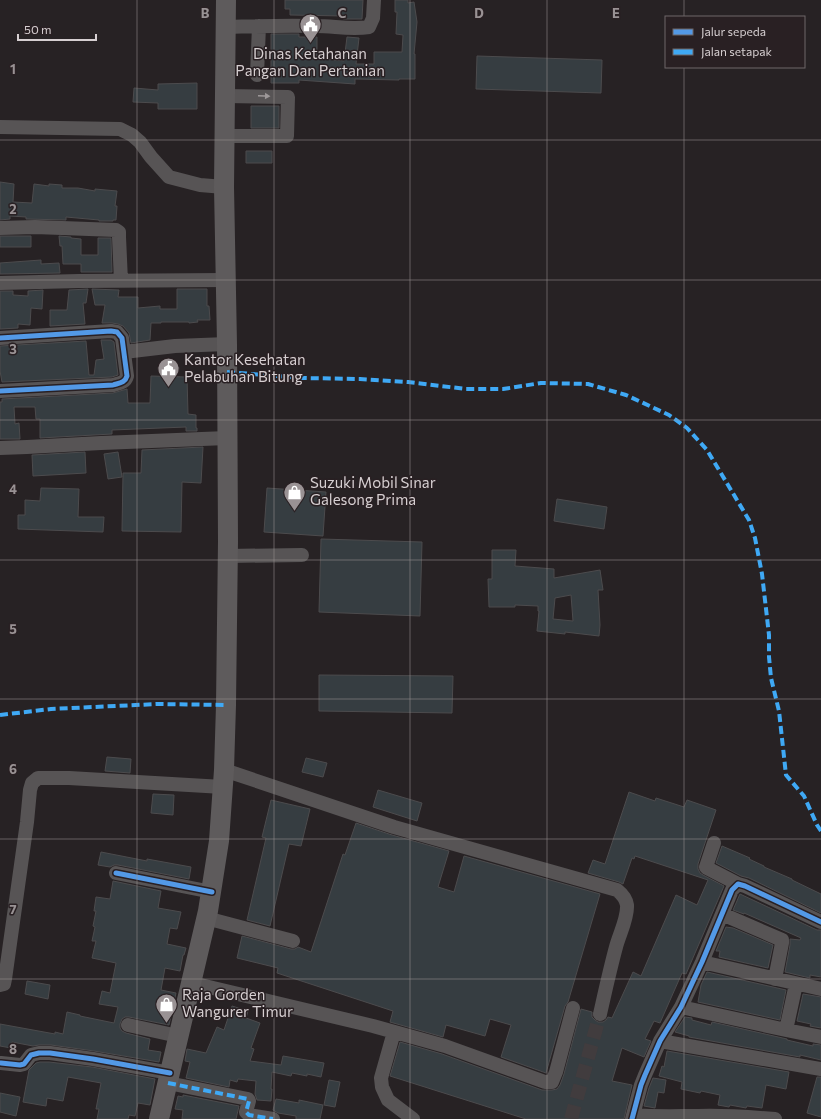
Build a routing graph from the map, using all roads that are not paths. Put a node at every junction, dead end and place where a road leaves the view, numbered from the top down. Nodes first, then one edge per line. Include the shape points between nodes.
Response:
1 (226, 0) edge
2 (374, 0) edge
3 (258, 26) junction
4 (225, 27) junction
5 (257, 75) dead end
6 (224, 96) junction
7 (0, 127) edge
8 (225, 136) junction
9 (224, 186) junction
10 (0, 228) edge
11 (225, 280) junction
12 (121, 281) junction
13 (0, 282) edge
14 (0, 338) edge
15 (227, 344) junction
16 (124, 352) junction
17 (0, 391) edge
18 (227, 438) junction
19 (0, 448) edge
20 (228, 556) junction
21 (302, 556) dead end
22 (224, 778) junction
23 (714, 842) dead end
24 (116, 873) dead end
25 (738, 884) junction
26 (212, 892) junction
27 (722, 914) junction
28 (206, 918) junction
29 (821, 922) edge
30 (293, 941) dead end
31 (702, 962) junction
32 (776, 979) junction
33 (192, 983) junction
34 (796, 984) junction
35 (0, 985) edge
36 (821, 989) edge
37 (681, 1007) junction
38 (572, 1008) dead end
39 (600, 1014) tunnel mouth
40 (128, 1025) dead end
41 (786, 1030) junction
42 (394, 1032) junction
43 (178, 1036) junction
44 (821, 1036) edge
45 (660, 1041) junction
46 (1, 1063) edge
47 (821, 1069) edge
48 (169, 1078) junction
49 (633, 1117) edge
50 (688, 1118) edge
51 (159, 1119) edge
52 (272, 1119) edge
53 (413, 1119) edge
54 (775, 1119) edge

1 - 4 highway
2 - 3 street via 373,18 369,28
3 - 4 street
3 - 5 street
4 - 6 highway
6 - 8 highway
6 -> 8 street via 288,97 287,136
7 - 9 street via 120,129 140,142 169,177 200,185
8 - 9 highway
9 - 11 highway
10 - 12 street via 116,230 120,237
11 - 12 street
11 - 15 highway
12 - 13 street
14 - 16 street via 115,331 122,338
15 - 16 street via 175,346
15 - 18 highway
16 - 17 street via 127,376 124,382 113,385
18 - 19 street
18 - 20 highway
20 - 21 street
20 - 22 highway
22 - 26 highway
22 - 35 street via 38,778 32,783 5,979 4,984
22 - 39 street via 622,893 627,904 626,912
23 - 25 street via 706,867
24 - 26 street
25 - 27 street via 732,890
25 - 29 street via 756,890
26 - 28 highway
27 - 31 street
27 - 32 street via 782,940
28 - 30 street
28 - 33 highway
31 - 32 street
31 - 37 street
32 - 34 street
33 - 42 street
33 - 43 highway
34 - 36 street
34 - 41 street
37 - 41 street
37 - 45 street
38 - 42 street via 552,1082 545,1082 445,1046
40 - 43 street
41 - 44 street
42 - 53 street via 381,1078 382,1087 388,1100
43 - 48 highway
45 - 47 street
45 - 49 street via 641,1085
46 - 48 street via 20,1065 31,1055 50,1053 93,1059
48 - 51 highway
48 - 52 street via 248,1100 246,1112 249,1115
49 - 50 street
50 - 54 street via 738,1116

